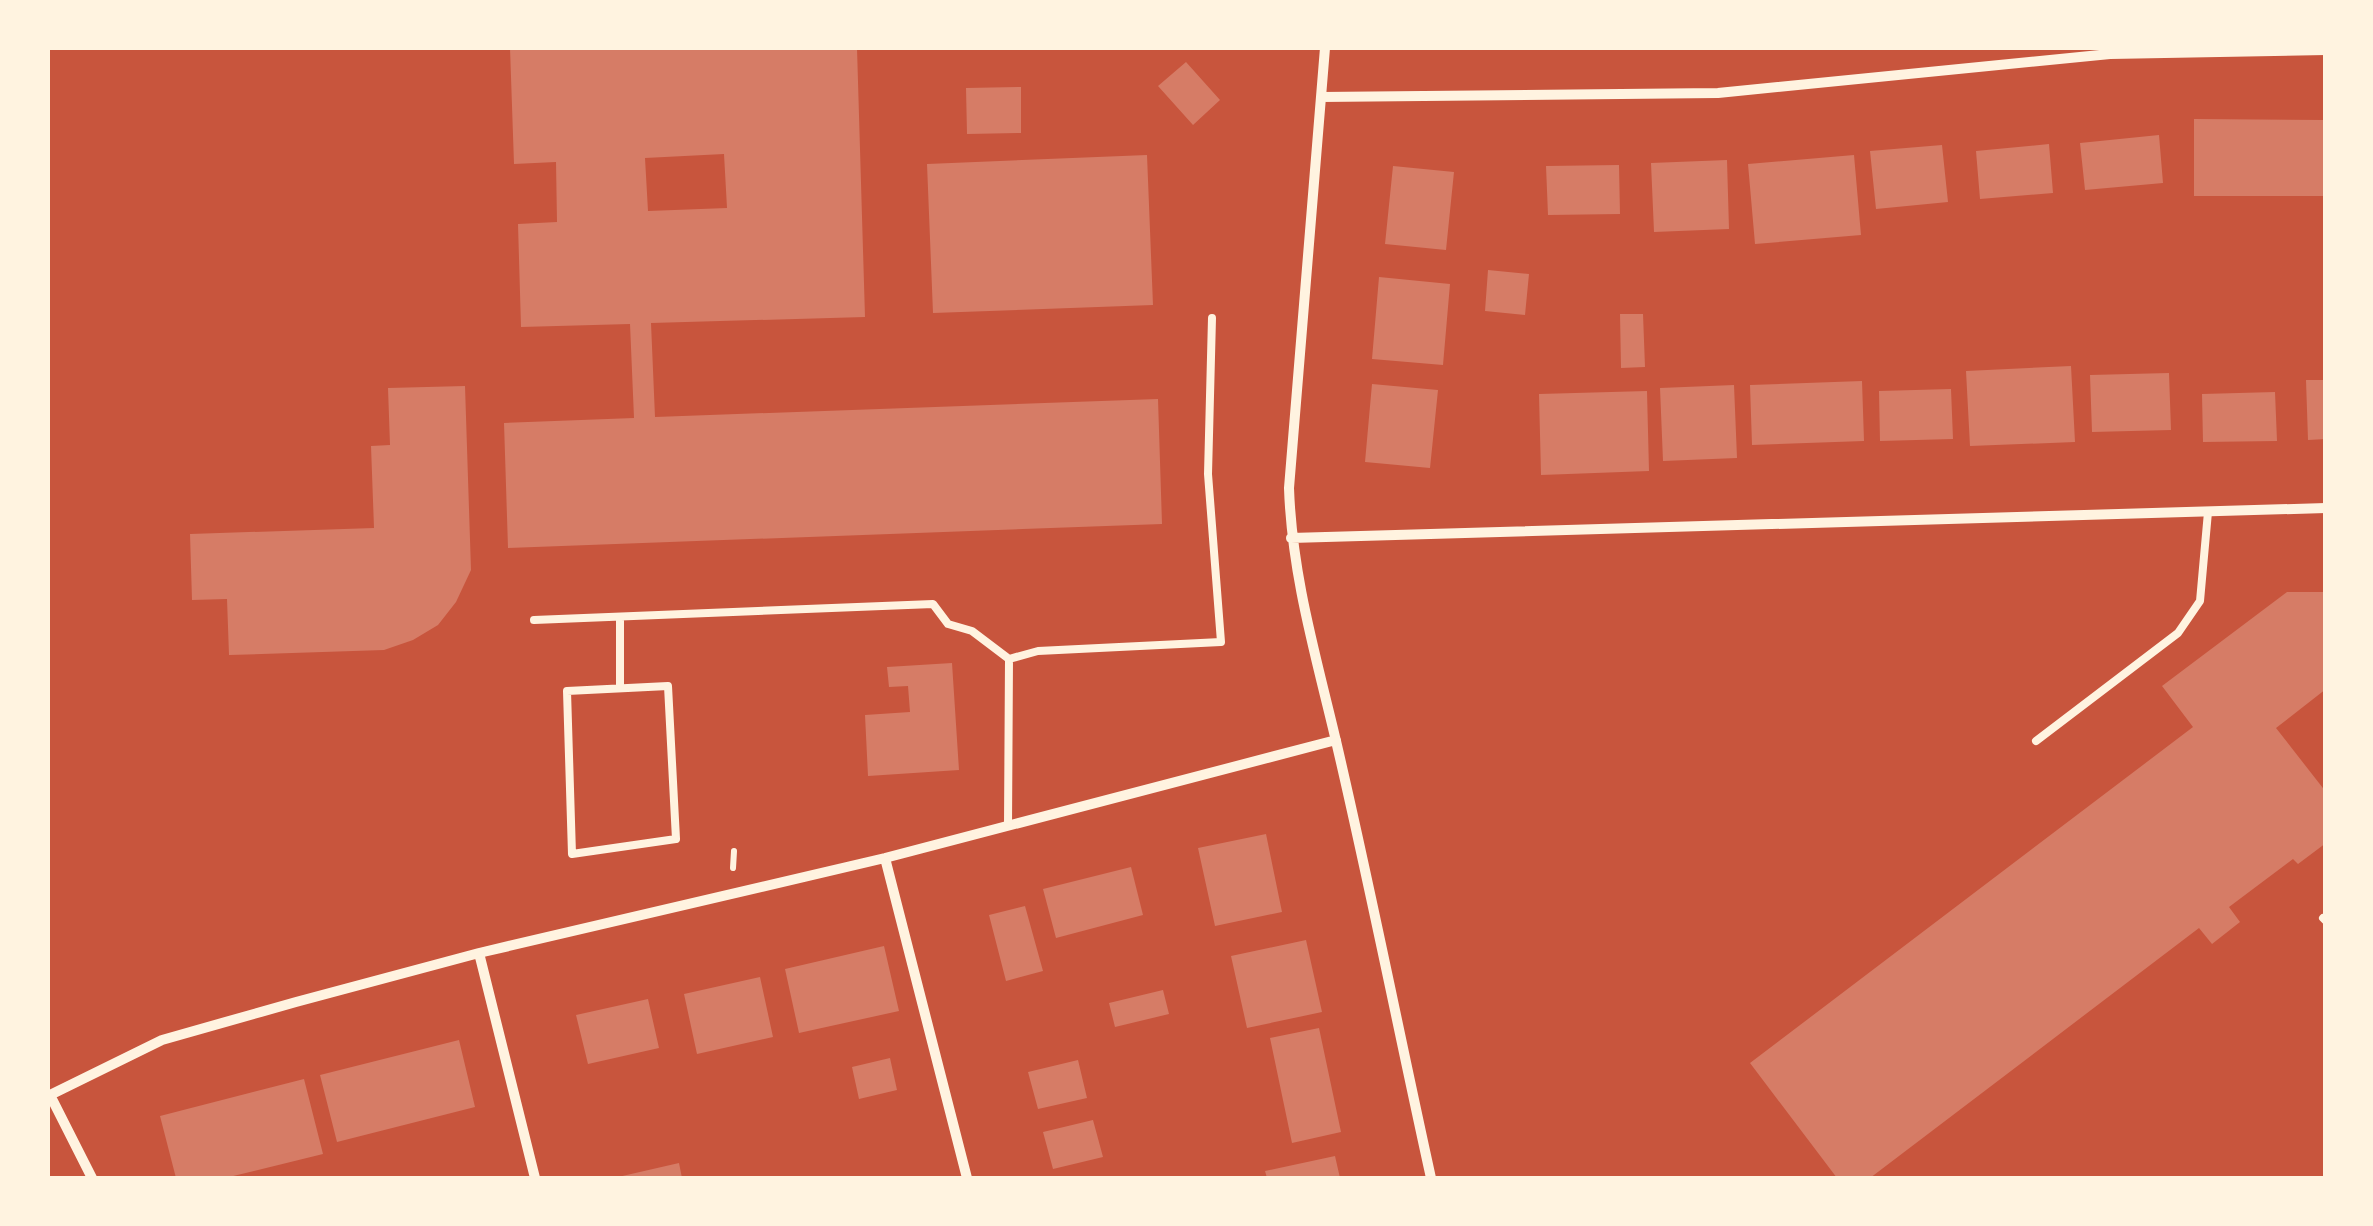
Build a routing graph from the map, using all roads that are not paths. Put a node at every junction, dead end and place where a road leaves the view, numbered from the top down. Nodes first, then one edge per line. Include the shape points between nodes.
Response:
1 (1325, 48) edge
2 (2326, 50) edge
3 (1322, 97) junction
4 (1212, 318) dead end
5 (2326, 508) edge
6 (2208, 512) junction
7 (1291, 538) junction
8 (620, 616) junction
9 (534, 620) dead end
10 (1009, 659) junction
11 (620, 688) junction
12 (1336, 740) junction
13 (2036, 740) dead end
14 (1008, 826) junction
15 (885, 858) junction
16 (479, 953) junction
17 (49, 1095) edge
18 (92, 1178) edge
19 (536, 1178) edge
20 (967, 1178) edge
21 (1431, 1178) edge

1 - 3 street
2 - 3 street via 2110,54 1718,93
3 - 7 street via 1289,488
4 - 10 lane via 1208,474 1221,642 1038,651
5 - 6 street
6 - 7 street
6 - 13 lane via 2200,601 2178,633
7 - 12 street
8 - 9 lane
8 - 10 lane via 934,604 948,624 972,631
8 - 11 lane
10 - 14 lane
11 - 11 lane via 668,686 676,839 572,854 567,691
12 - 14 street
12 - 21 street
14 - 15 street
15 - 16 street
15 - 20 street
16 - 17 street via 162,1040
16 - 19 street
17 - 18 street

